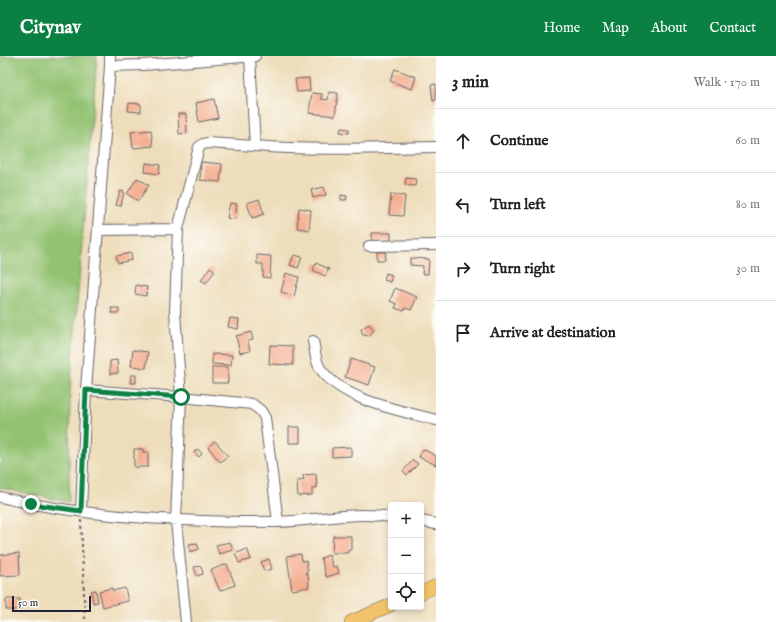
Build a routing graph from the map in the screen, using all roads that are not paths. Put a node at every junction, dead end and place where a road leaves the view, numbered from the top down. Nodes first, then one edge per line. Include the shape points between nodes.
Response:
1 (253, 56) edge
2 (110, 61) edge
3 (255, 146) junction
4 (436, 147) edge
5 (178, 229) junction
6 (98, 230) junction
7 (436, 245) edge
8 (369, 246) dead end
9 (313, 341) dead end
10 (86, 390) junction
11 (181, 397) junction
12 (436, 420) edge
13 (0, 497) edge
14 (81, 511) junction
15 (388, 516) edge
16 (176, 520) junction
17 (278, 522) junction
18 (424, 522) edge
19 (436, 524) edge
20 (436, 586) edge
21 (424, 592) edge
22 (388, 606) edge
23 (186, 622) edge
24 (351, 622) edge

1 - 2 street via 144,65
1 - 3 street
2 - 6 street
3 - 4 street
3 - 5 street via 208,143 198,147
5 - 6 street
5 - 11 street via 175,312
6 - 10 street
7 - 8 street
9 - 12 street via 319,366 331,381 352,395
10 - 11 street
10 - 14 street
11 - 16 street
11 - 17 street via 252,404 261,411 265,418
13 - 14 street
14 - 16 street
15 - 17 street via 360,515
16 - 17 street
16 - 23 street
18 - 19 street
20 - 21 main road
22 - 24 main road

